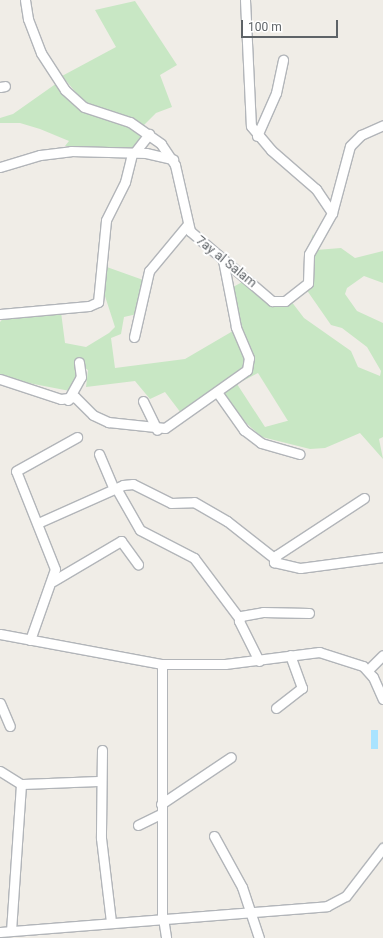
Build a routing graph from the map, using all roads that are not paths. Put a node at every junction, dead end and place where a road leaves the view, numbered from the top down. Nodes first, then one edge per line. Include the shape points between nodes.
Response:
1 (25, 0) edge
2 (245, 0) edge
3 (283, 60) dead end
4 (383, 125) edge
5 (149, 134) junction
6 (257, 136) junction
7 (134, 153) junction
8 (173, 159) junction
9 (0, 167) edge
10 (332, 213) junction
11 (188, 224) junction
12 (223, 260) junction
13 (0, 314) edge
14 (134, 337) dead end
15 (79, 362) dead end
16 (0, 379) edge
17 (216, 392) junction
18 (68, 400) junction
19 (143, 402) dead end
20 (156, 430) junction
21 (77, 437) dead end
22 (100, 454) dead end
23 (299, 454) dead end
24 (115, 489) junction
25 (364, 498) dead end
26 (38, 523) junction
27 (383, 557) edge
28 (274, 558) junction
29 (138, 564) dead end
30 (53, 581) junction
31 (309, 613) dead end
32 (239, 618) junction
33 (0, 634) edge
34 (30, 640) junction
35 (290, 655) junction
36 (383, 655) edge
37 (260, 661) junction
38 (162, 664) junction
39 (368, 670) junction
40 (383, 699) edge
41 (0, 703) edge
42 (276, 708) dead end
43 (10, 726) dead end
44 (102, 750) dead end
45 (231, 757) dead end
46 (0, 771) edge
47 (100, 780) junction
48 (21, 784) junction
49 (161, 804) junction
50 (161, 814) junction
51 (138, 825) dead end
52 (214, 836) dead end
53 (383, 848) edge
54 (250, 914) junction
55 (162, 918) junction
56 (111, 922) junction
57 (11, 931) junction
58 (0, 932) edge
59 (166, 938) edge
60 (259, 938) edge

1 - 5 street via 28,19 41,53 65,90 84,106 130,122
2 - 6 street via 248,119
3 - 6 street via 276,93
4 - 10 street, 7ay al Salam via 361,135 350,146
5 - 7 street
5 - 8 street
6 - 10 street via 316,189
7 - 8 street
7 - 9 street via 55,152
7 - 13 street via 125,182 108,214 98,302 89,306
8 - 11 street, 7ay al Salam
10 - 12 street, 7ay al Salam via 310,254 308,283 285,301 267,298 254,282
11 - 12 street, 7ay al Salam via 194,236
11 - 14 street via 149,271
12 - 17 street via 236,327 249,364 247,370
15 - 18 street via 81,378
16 - 18 street
17 - 20 street via 174,423
17 - 23 street via 244,430 261,443
18 - 20 street via 75,397 93,415 108,422
19 - 20 street
21 - 26 street via 16,471
22 - 24 street
24 - 26 street
24 - 28 street via 133,484 171,504 194,502 227,521
24 - 32 street via 140,530 194,558
25 - 28 street
26 - 30 street via 54,564
27 - 28 street via 300,568 280,566
29 - 30 street via 121,541
30 - 34 street
31 - 32 street via 263,612
32 - 37 street
33 - 34 street
34 - 38 street
35 - 37 street
35 - 39 street via 319,652
35 - 42 street via 302,688
36 - 39 street
37 - 38 street
38 - 49 street
39 - 40 street
41 - 43 street
44 - 47 street
45 - 49 street
46 - 48 street
47 - 48 street
47 - 56 street via 101,838
48 - 57 street
49 - 50 street
50 - 51 street
50 - 55 street
52 - 54 street via 242,887
53 - 54 street via 339,902
54 - 55 street
54 - 60 street
55 - 56 street
55 - 59 street
56 - 57 street
57 - 58 street

